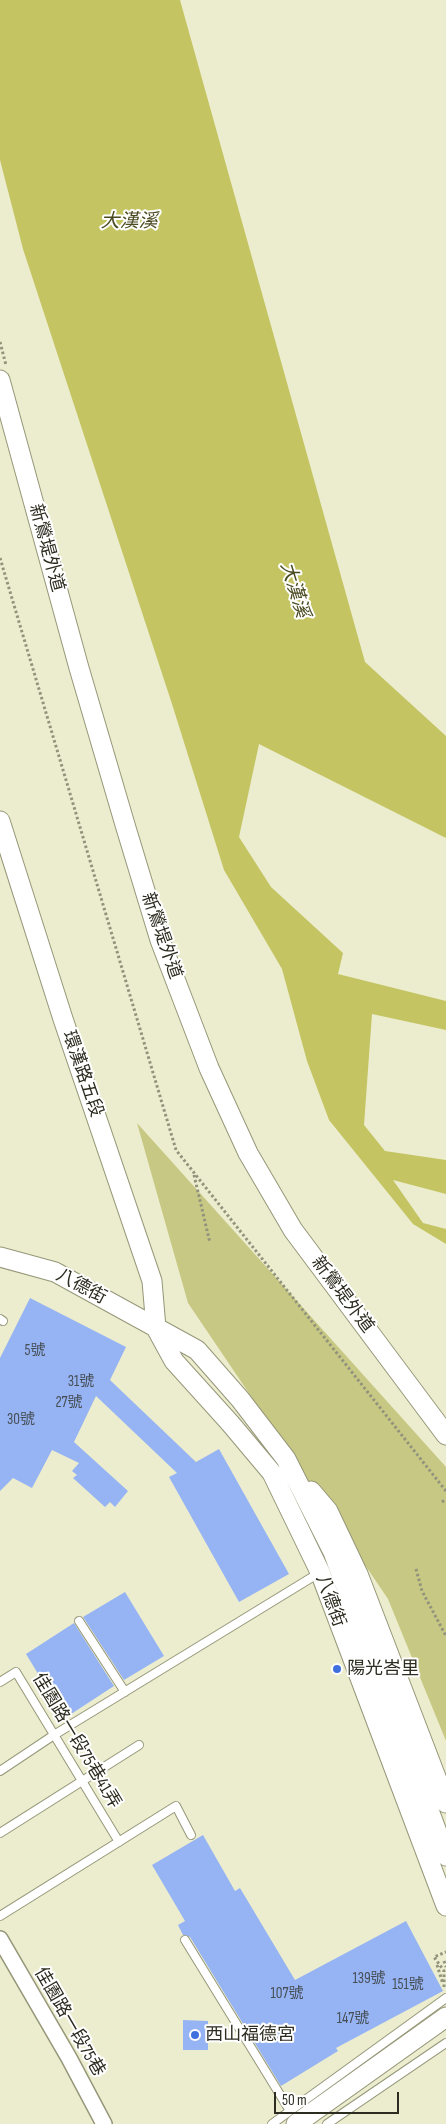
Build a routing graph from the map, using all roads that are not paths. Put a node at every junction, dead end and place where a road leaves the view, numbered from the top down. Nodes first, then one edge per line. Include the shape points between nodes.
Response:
1 (4, 375) edge
2 (0, 821) edge
3 (0, 1257) edge
4 (156, 1328) junction
5 (446, 1435) edge
6 (286, 1459) junction
7 (320, 1572) junction
8 (79, 1621) dead end
9 (0, 1682) edge
10 (125, 1692) junction
11 (54, 1735) junction
12 (138, 1745) dead end
13 (0, 1771) edge
14 (82, 1781) junction
15 (446, 1803) edge
16 (0, 1833) edge
17 (192, 1836) dead end
18 (119, 1842) junction
19 (446, 1856) edge
20 (446, 1906) edge
21 (0, 1916) edge
22 (0, 1940) edge
23 (185, 1940) dead end
24 (446, 1998) edge
25 (446, 2017) edge
26 (446, 2043) edge
27 (293, 2118) edge
28 (337, 2121) edge
29 (104, 2124) edge
30 (272, 2124) edge
31 (327, 2124) edge

1 - 5 street, 新鶯堤外道 via 76,659 160,940 209,1068 248,1153 293,1230
2 - 4 street, 環漢路五段 via 152,1281
3 - 4 street, 八德街 via 55,1272
4 - 6 street, 八德街 via 197,1350
4 - 7 street, 八德街 via 174,1361 272,1473
6 - 15 street via 328,1511 358,1574
6 - 19 street, 八德街 via 333,1552
7 - 10 lane
7 - 20 street, 八德街
8 - 10 lane
9 - 11 lane, 佳園路一段75巷41弄 via 16,1672
10 - 11 lane
11 - 13 lane
11 - 14 lane, 佳園路一段75巷41弄
12 - 14 lane
14 - 16 lane
14 - 18 lane, 佳園路一段75巷41弄
17 - 18 lane via 176,1806
18 - 21 lane
22 - 29 street, 佳園路一段75巷
23 - 27 lane
24 - 27 lane
25 - 27 street
26 - 28 lane
27 - 30 lane
28 - 31 lane

